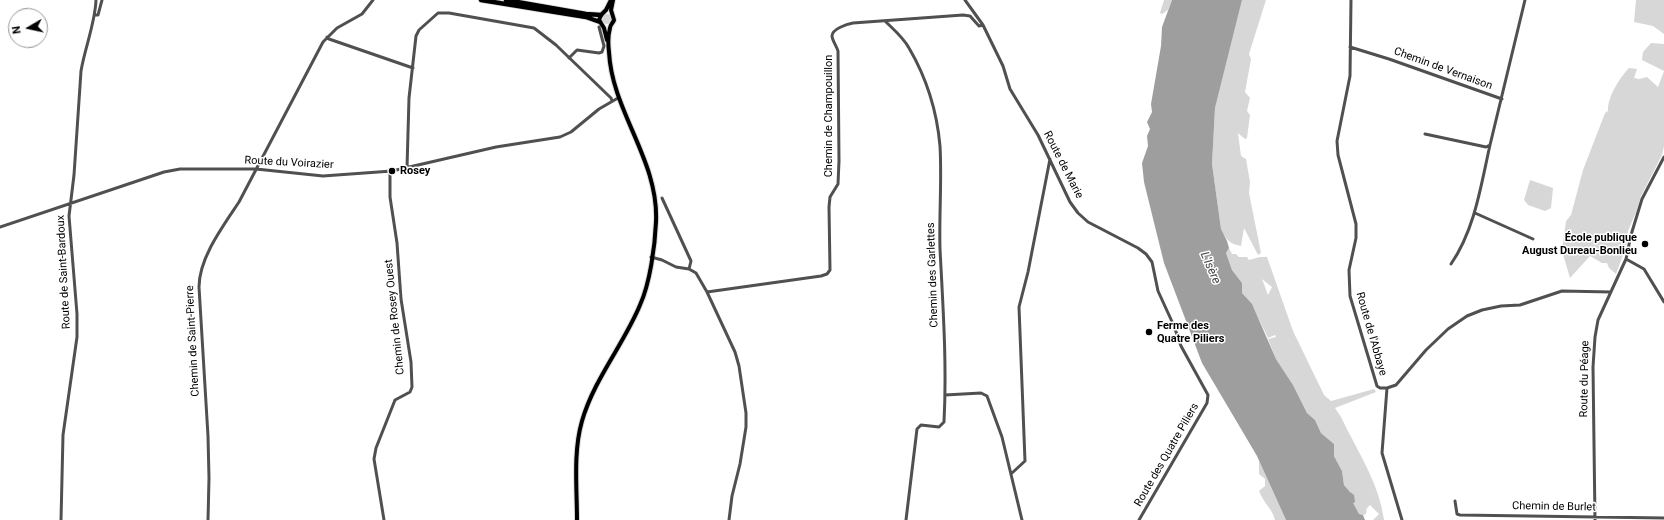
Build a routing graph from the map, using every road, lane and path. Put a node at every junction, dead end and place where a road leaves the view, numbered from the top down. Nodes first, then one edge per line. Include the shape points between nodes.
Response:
1 (96, 0) edge
2 (102, 0) edge
3 (373, 0) edge
4 (481, 0) edge
5 (506, 0) edge
6 (612, 0) edge
7 (965, 0) edge
8 (1351, 0) edge
9 (1525, 0) edge
10 (603, 13) junction
11 (612, 14) junction
12 (95, 15) junction
13 (884, 21) junction
14 (600, 25) junction
15 (983, 25) junction
16 (610, 26) junction
17 (327, 37) junction
18 (608, 46) junction
19 (1350, 47) junction
20 (569, 58) junction
21 (412, 68) junction
22 (618, 98) junction
23 (1502, 99) junction
24 (612, 101) junction
25 (1425, 134) dead end
26 (1490, 146) junction
27 (1664, 156) edge
28 (1050, 159) junction
29 (407, 168) junction
30 (256, 169) junction
31 (390, 171) junction
32 (662, 198) dead end
33 (70, 204) junction
34 (1475, 214) junction
35 (0, 227) edge
36 (1533, 239) dead end
37 (651, 257) junction
38 (1626, 259) junction
39 (1451, 264) dead end
40 (689, 269) junction
41 (707, 292) junction
42 (1611, 292) junction
43 (1664, 302) edge
44 (1387, 388) junction
45 (945, 395) junction
46 (1208, 398) joint
47 (1012, 473) junction
48 (1455, 501) dead end
49 (1595, 518) edge
50 (1664, 518) edge
51 (61, 520) edge
52 (208, 520) edge
53 (384, 520) edge
54 (577, 520) edge
55 (729, 520) edge
56 (906, 520) edge
57 (1022, 520) edge
58 (1139, 520) edge
59 (1402, 520) edge

1 - 12 street, Route de Saint-Bardoux
2 - 12 street via 100,12
3 - 17 street, Chemin de Saint-Pierre via 362,14 337,28
4 - 14 highway via 586,17
5 - 10 highway via 586,14
6 - 10 main road
6 - 11 main road
7 - 15 street, Route de Marie
8 - 19 street, Route de l'Abbaye
9 - 23 street, Chemin de Vernaison
10 - 11 main road
10 - 14 main road
11 - 16 main road via 614,20
12 - 33 street, Route de Saint-Bardoux via 81,71
13 - 15 street via 963,15 970,16 979,26
13 - 41 street, Chemin de Champouillon via 844,25 832,34 838,51 839,161 838,184 830,197 830,270 822,276
13 - 45 street, Chemin des Garlettes via 909,47 930,97 938,133
14 - 16 main road
14 - 18 main road
14 - 20 street via 604,46 602,52 577,50
15 - 28 street, Route de Marie via 1010,89
16 - 18 main road
17 - 21 street
17 - 30 street, Chemin de Saint-Pierre
18 - 22 main road via 610,74
19 - 23 street, Chemin de Vernaison
19 - 44 street, Route de l'Abbaye via 1348,87 1337,141 1338,155 1357,230 1350,262 1349,290 1376,384 1380,388
20 - 21 street via 532,28 443,12 438,13 418,32
20 - 24 street
21 - 29 street
22 - 24 street, Route du Voirazier
22 - 37 main road via 653,186 656,221
23 - 26 street
24 - 29 street, Route du Voirazier via 571,132 560,137 496,147
25 - 26 street
26 - 34 street
27 - 38 street, Route du Péage via 1642,199
28 - 46 street, Route de Marie via 1070,202 1078,213 1088,222 1138,248 1149,258 1158,291 1179,342
28 - 47 street via 1019,307 1025,461
29 - 31 street, Route du Voirazier
30 - 31 street, Route du Voirazier via 323,176
30 - 33 street, Route du Voirazier via 180,169 164,172
30 - 52 street, Chemin de Saint-Pierre via 205,260 199,278 208,436
31 - 53 street, Chemin de Rosey Ouest via 390,197 397,243 400,299 411,362 412,387 410,392 395,400 376,448 374,459
32 - 40 street via 691,261
33 - 35 street, Route du Voirazier
33 - 51 street, Route de Saint-Bardoux via 69,226 77,337 63,435
34 - 36 street
34 - 39 street
37 - 40 street via 676,267
37 - 54 main road via 641,304 590,399 582,421 577,449
38 - 42 street, Route du Péage
38 - 43 street via 1644,269
40 - 41 street via 699,277
41 - 55 street via 735,352 746,413 746,427
42 - 44 street, Route de l'Abbaye via 1562,291 1520,305 1490,308 1467,316 1437,339 1396,385
42 - 49 street, Route du Péage via 1598,320 1595,337
44 - 59 street via 1382,453
45 - 47 street via 981,393 987,396
45 - 56 street, Chemin des Garlettes via 944,422 941,426 921,425 917,430
46 - 58 street, Route des Quatre Piliers
47 - 57 street
48 - 49 street, Chemin de Burlet via 1456,514
49 - 50 street, Chemin de Burlet

